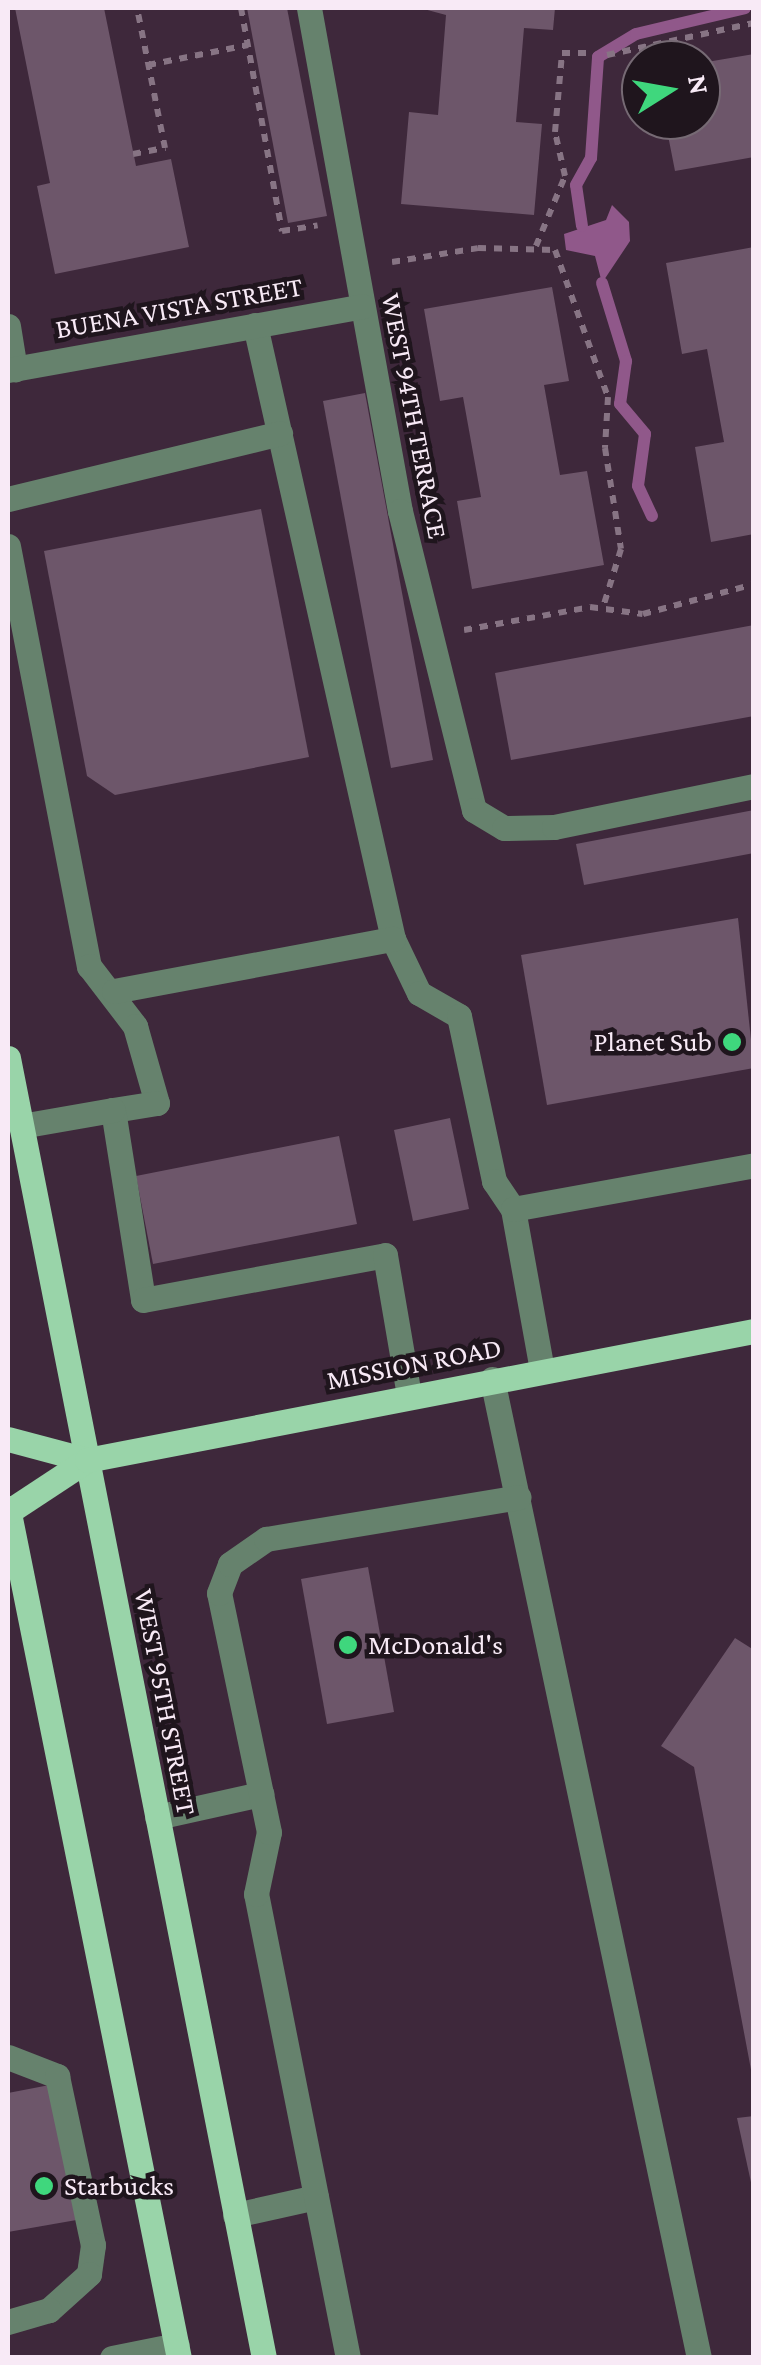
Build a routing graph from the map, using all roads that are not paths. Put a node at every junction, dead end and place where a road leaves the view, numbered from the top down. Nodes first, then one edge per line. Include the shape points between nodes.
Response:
1 (309, 8) edge
2 (362, 306) junction
3 (255, 325) junction
4 (8, 326) edge
5 (12, 369) edge
6 (280, 433) junction
7 (8, 499) edge
8 (8, 546) edge
9 (14, 618) edge
10 (754, 786) edge
11 (393, 939) junction
12 (114, 991) junction
13 (8, 1058) edge
14 (113, 1110) junction
15 (21, 1126) junction
16 (754, 1165) edge
17 (513, 1210) junction
18 (754, 1331) edge
19 (542, 1370) junction
20 (492, 1379) junction
21 (409, 1395) junction
22 (8, 1439) edge
23 (86, 1460) junction
24 (520, 1497) junction
25 (8, 1511) edge
26 (261, 1794) junction
27 (157, 1816) junction
28 (8, 2057) edge
29 (316, 2197) junction
30 (236, 2215) junction
31 (8, 2322) edge
32 (178, 2351) edge
33 (112, 2358) edge
34 (264, 2358) edge
35 (348, 2358) edge
36 (699, 2358) edge

1 - 2 street, WEST 94TH TERRACE
2 - 3 street, BUENA VISTA STREET
2 - 10 street, WEST 94TH TERRACE via 461,785 492,823 554,827
3 - 5 street, BUENA VISTA STREET
3 - 6 street
4 - 5 street
6 - 7 street
6 - 11 street
8 - 9 street
9 - 12 street via 89,966
11 - 12 street
11 - 17 street via 418,993 459,1016 494,1181
12 - 14 street via 158,1103
13 - 15 main road, WEST 95TH STREET
14 - 15 street
14 - 21 street via 143,1300 385,1255
15 - 23 main road, WEST 95TH STREET
16 - 17 street
17 - 19 street
18 - 19 main road, MISSION ROAD
19 - 20 main road, MISSION ROAD
20 - 21 main road, MISSION ROAD
20 - 24 street
21 - 23 main road, MISSION ROAD
22 - 23 main road, MISSION ROAD
23 - 25 main road, MISSION ROAD
23 - 27 main road, WEST 95TH STREET
24 - 26 street via 266,1540 230,1564 219,1593
24 - 36 street
25 - 32 main road
26 - 27 street
26 - 29 street via 269,1832 256,1894
27 - 30 main road, WEST 95TH STREET
28 - 31 street via 58,2076 93,2244 89,2274 76,2286 49,2310
29 - 30 street
29 - 35 street
30 - 34 main road, WEST 95TH STREET
32 - 33 street

